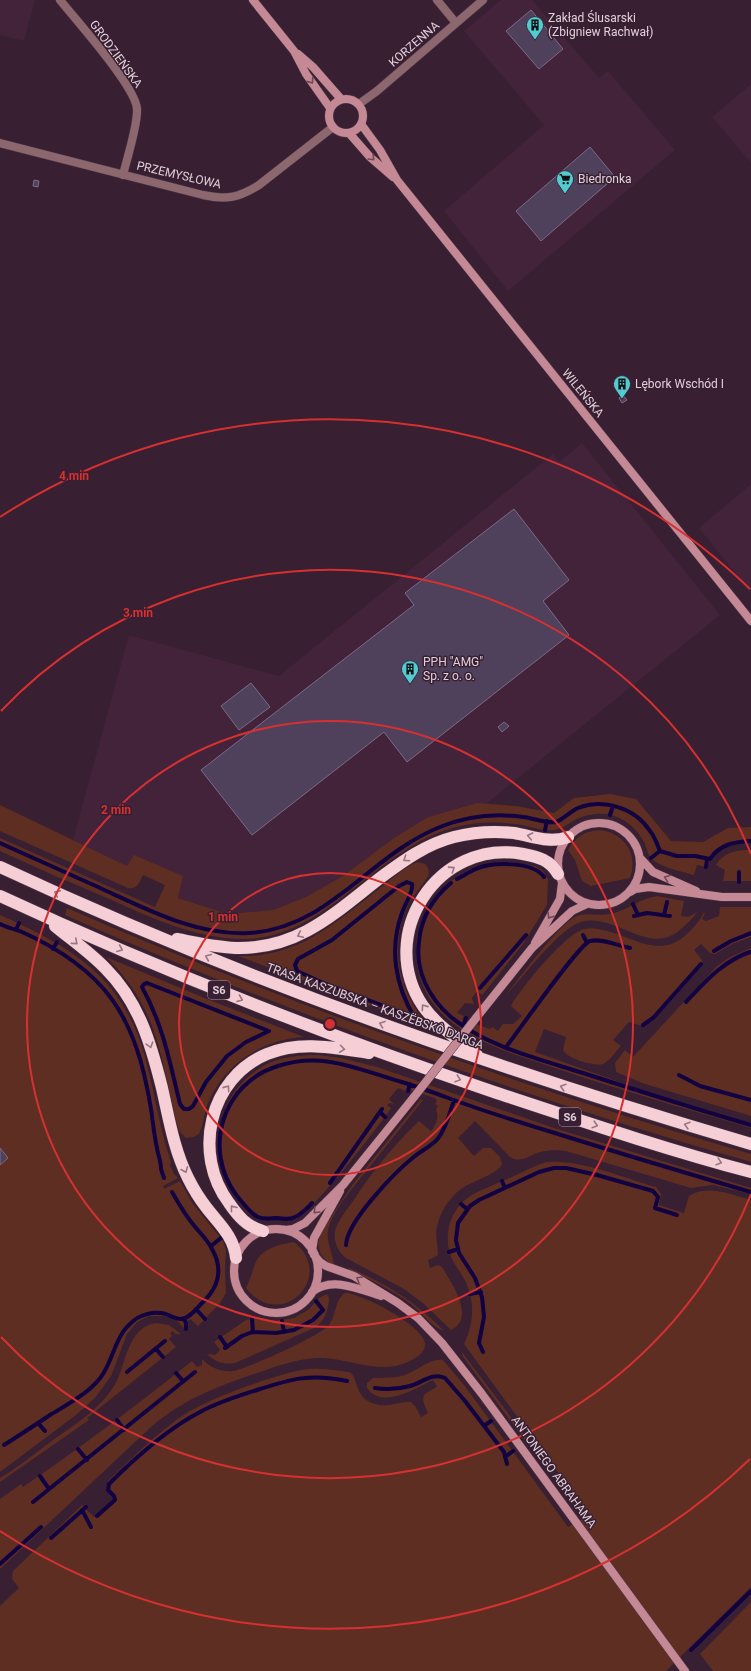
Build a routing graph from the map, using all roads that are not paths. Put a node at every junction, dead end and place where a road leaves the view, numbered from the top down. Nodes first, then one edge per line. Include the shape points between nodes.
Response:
1 (60, 0) edge
2 (253, 0) edge
3 (438, 0) edge
4 (484, 0) edge
5 (456, 23) junction
6 (294, 51) junction
7 (341, 99) junction
8 (359, 104) junction
9 (330, 108) junction
10 (361, 124) junction
11 (333, 127) junction
12 (349, 133) junction
13 (0, 144) edge
14 (123, 174) junction
15 (397, 180) junction
16 (751, 621) edge
17 (568, 837) junction
18 (639, 856) junction
19 (0, 867) edge
20 (560, 879) junction
21 (629, 892) junction
22 (700, 893) junction
23 (0, 896) edge
24 (751, 897) edge
25 (587, 904) junction
26 (45, 917) junction
27 (157, 936) junction
28 (532, 948) junction
29 (395, 1057) junction
30 (484, 1061) junction
31 (751, 1144) edge
32 (751, 1172) edge
33 (344, 1186) junction
34 (285, 1230) junction
35 (263, 1231) junction
36 (313, 1253) junction
37 (236, 1258) junction
38 (311, 1292) junction
39 (392, 1299) junction
40 (684, 1671) edge

1 - 14 street, GRODZIEŃSKA via 124,80 135,101 137,109 134,128
2 - 6 main road
3 - 5 street
4 - 5 street, KORZENNA
5 - 8 street, KORZENNA
6 - 7 main road via 313,67
6 -> 9 main road via 306,74
7 - 8 main road via 350,99
7 - 9 main road
8 - 10 main road via 363,114
9 - 11 main road via 329,116
10 - 12 main road
10 - 15 main road, WILEŃSKA
11 - 12 main road via 337,131
11 - 14 street, PRZEMYSŁOWA via 259,185 235,197 216,198
12 -> 15 main road, WILEŃSKA via 370,157
13 - 14 street, PRZEMYSŁOWA
15 - 16 main road, WILEŃSKA
17 - 18 main road via 586,824 612,825 630,837
17 - 20 main road via 558,856
17 -> 27 highway via 552,840 515,833 485,832 453,837 411,856 323,923 303,934 272,945 239,948
18 - 21 main road via 639,873
22 -> 18 main road via 653,872
27 -> 19 highway, TRASA KASZUBSKA – KASZËBSKÔ DARGA / S6
20 - 25 main road via 573,897
20 -> 28 main road via 560,899
30 -> 20 highway via 433,1019 415,992 406,956 407,938 418,904 440,876 469,859 487,854 534,856 549,862
21 - 22 main road via 649,887
21 - 25 main road via 612,904
22 - 24 main road via 722,897
23 - 26 highway, S6
25 - 28 main road via 572,911
26 -> 29 highway, S6 via 216,989
26 -> 37 highway via 106,968 124,990 138,1014 150,1043 177,1153 202,1201 232,1238 236,1247
30 -> 27 highway, TRASA KASZUBSKA – KASZËBSKÔ DARGA / S6 via 305,996
28 - 33 main road, bridge
29 -> 32 highway, S6 via 550,1110
35 -> 29 highway via 248,1225 234,1211 215,1180 210,1162 210,1125 214,1109 226,1088 252,1063 267,1054 284,1049 319,1046
31 -> 30 highway, TRASA KASZUBSKA – KASZËBSKÔ DARGA / S6
33 -> 34 main road via 300,1226
33 - 36 main road via 314,1238
34 - 35 main road
34 - 36 main road via 304,1240
35 - 37 main road via 248,1240
36 - 38 main road via 318,1272
39 -> 36 main road, ANTONIEGO ABRAHAMA via 354,1276 326,1266
37 - 38 main road via 234,1270 238,1287 248,1301 258,1308 271,1312 288,1311 303,1302
38 - 39 main road, ANTONIEGO ABRAHAMA via 321,1286 332,1284
39 - 40 main road, ANTONIEGO ABRAHAMA via 427,1327 457,1361

